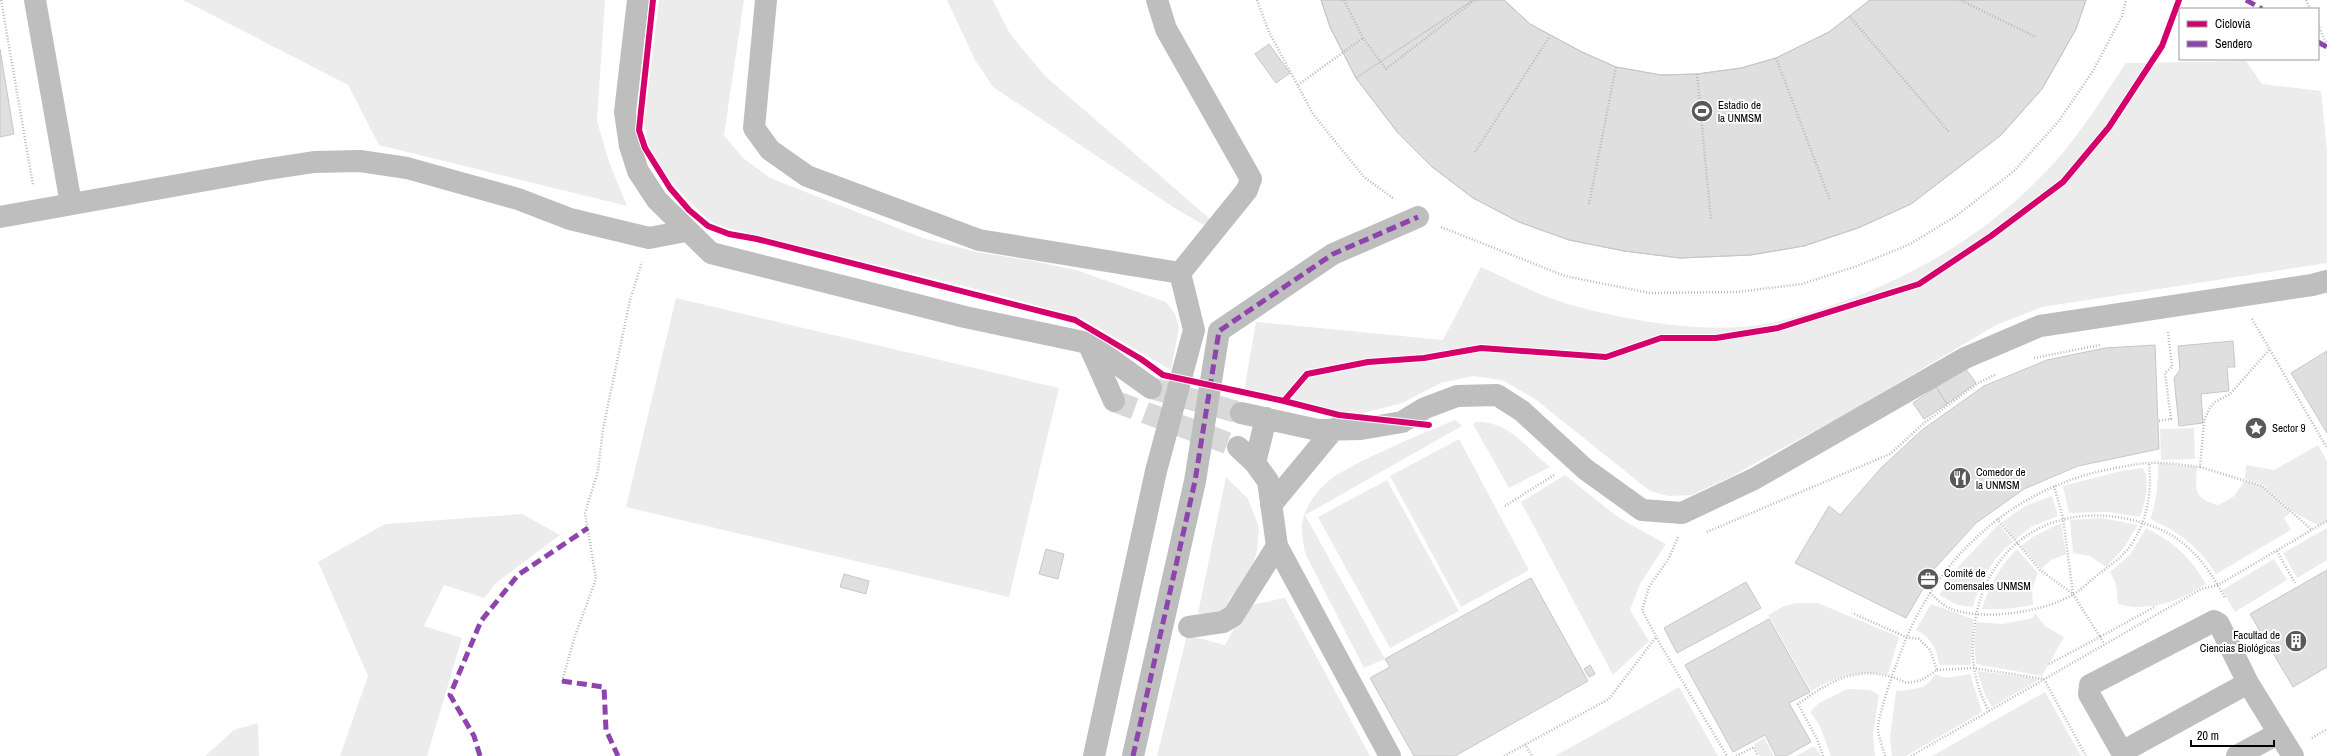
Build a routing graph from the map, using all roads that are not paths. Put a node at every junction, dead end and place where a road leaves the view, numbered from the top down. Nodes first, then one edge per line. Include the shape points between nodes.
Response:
1 (35, 0) edge
2 (638, 0) edge
3 (766, 0) edge
4 (1157, 0) edge
5 (71, 204) junction
6 (0, 217) edge
7 (1418, 217) road end
8 (686, 231) junction
9 (1180, 273) junction
10 (2327, 281) edge
11 (1088, 343) junction
12 (1151, 388) tunnel mouth
13 (1114, 401) dead end
14 (1241, 413) tunnel mouth
15 (1266, 418) junction
16 (1334, 429) junction
17 (1238, 447) tunnel mouth
18 (1255, 463) junction
19 (1271, 505) junction
20 (1277, 546) junction
21 (1189, 627) dead end
22 (2248, 683) junction
23 (2278, 733) junction
24 (2300, 748) edge
25 (2123, 754) edge
26 (1094, 756) edge
27 (1133, 756) edge
28 (1390, 756) edge
29 (2237, 756) edge

1 - 5 street
2 - 8 street via 625,112 630,146 638,171 657,200
3 - 9 street via 754,128 770,150 807,176 979,240
4 - 9 street via 1166,29 1250,179 1247,190
5 - 6 street
5 - 8 street via 314,162 360,161 407,168 518,199 570,218 649,238
7 - 27 street via 1333,254 1219,331 1195,481
8 - 11 street via 711,253 965,317
9 - 26 street via 1194,330 1156,471
10 - 16 street via 2040,326 1965,358 1754,479 1682,513 1642,510 1585,469 1522,411 1497,395 1457,396 1425,408 1402,422 1361,429
11 - 12 street
11 - 13 street
14 - 15 street
15 - 16 street via 1318,430
15 - 18 street
16 - 19 street
17 - 18 street
18 - 19 street via 1268,481
19 - 20 street
20 - 21 street via 1233,616 1223,622
20 - 28 street
22 - 23 street
22 - 25 street
22 - 25 street via 2219,624 2214,620 2090,685 2089,694
23 - 24 street
23 - 29 street

